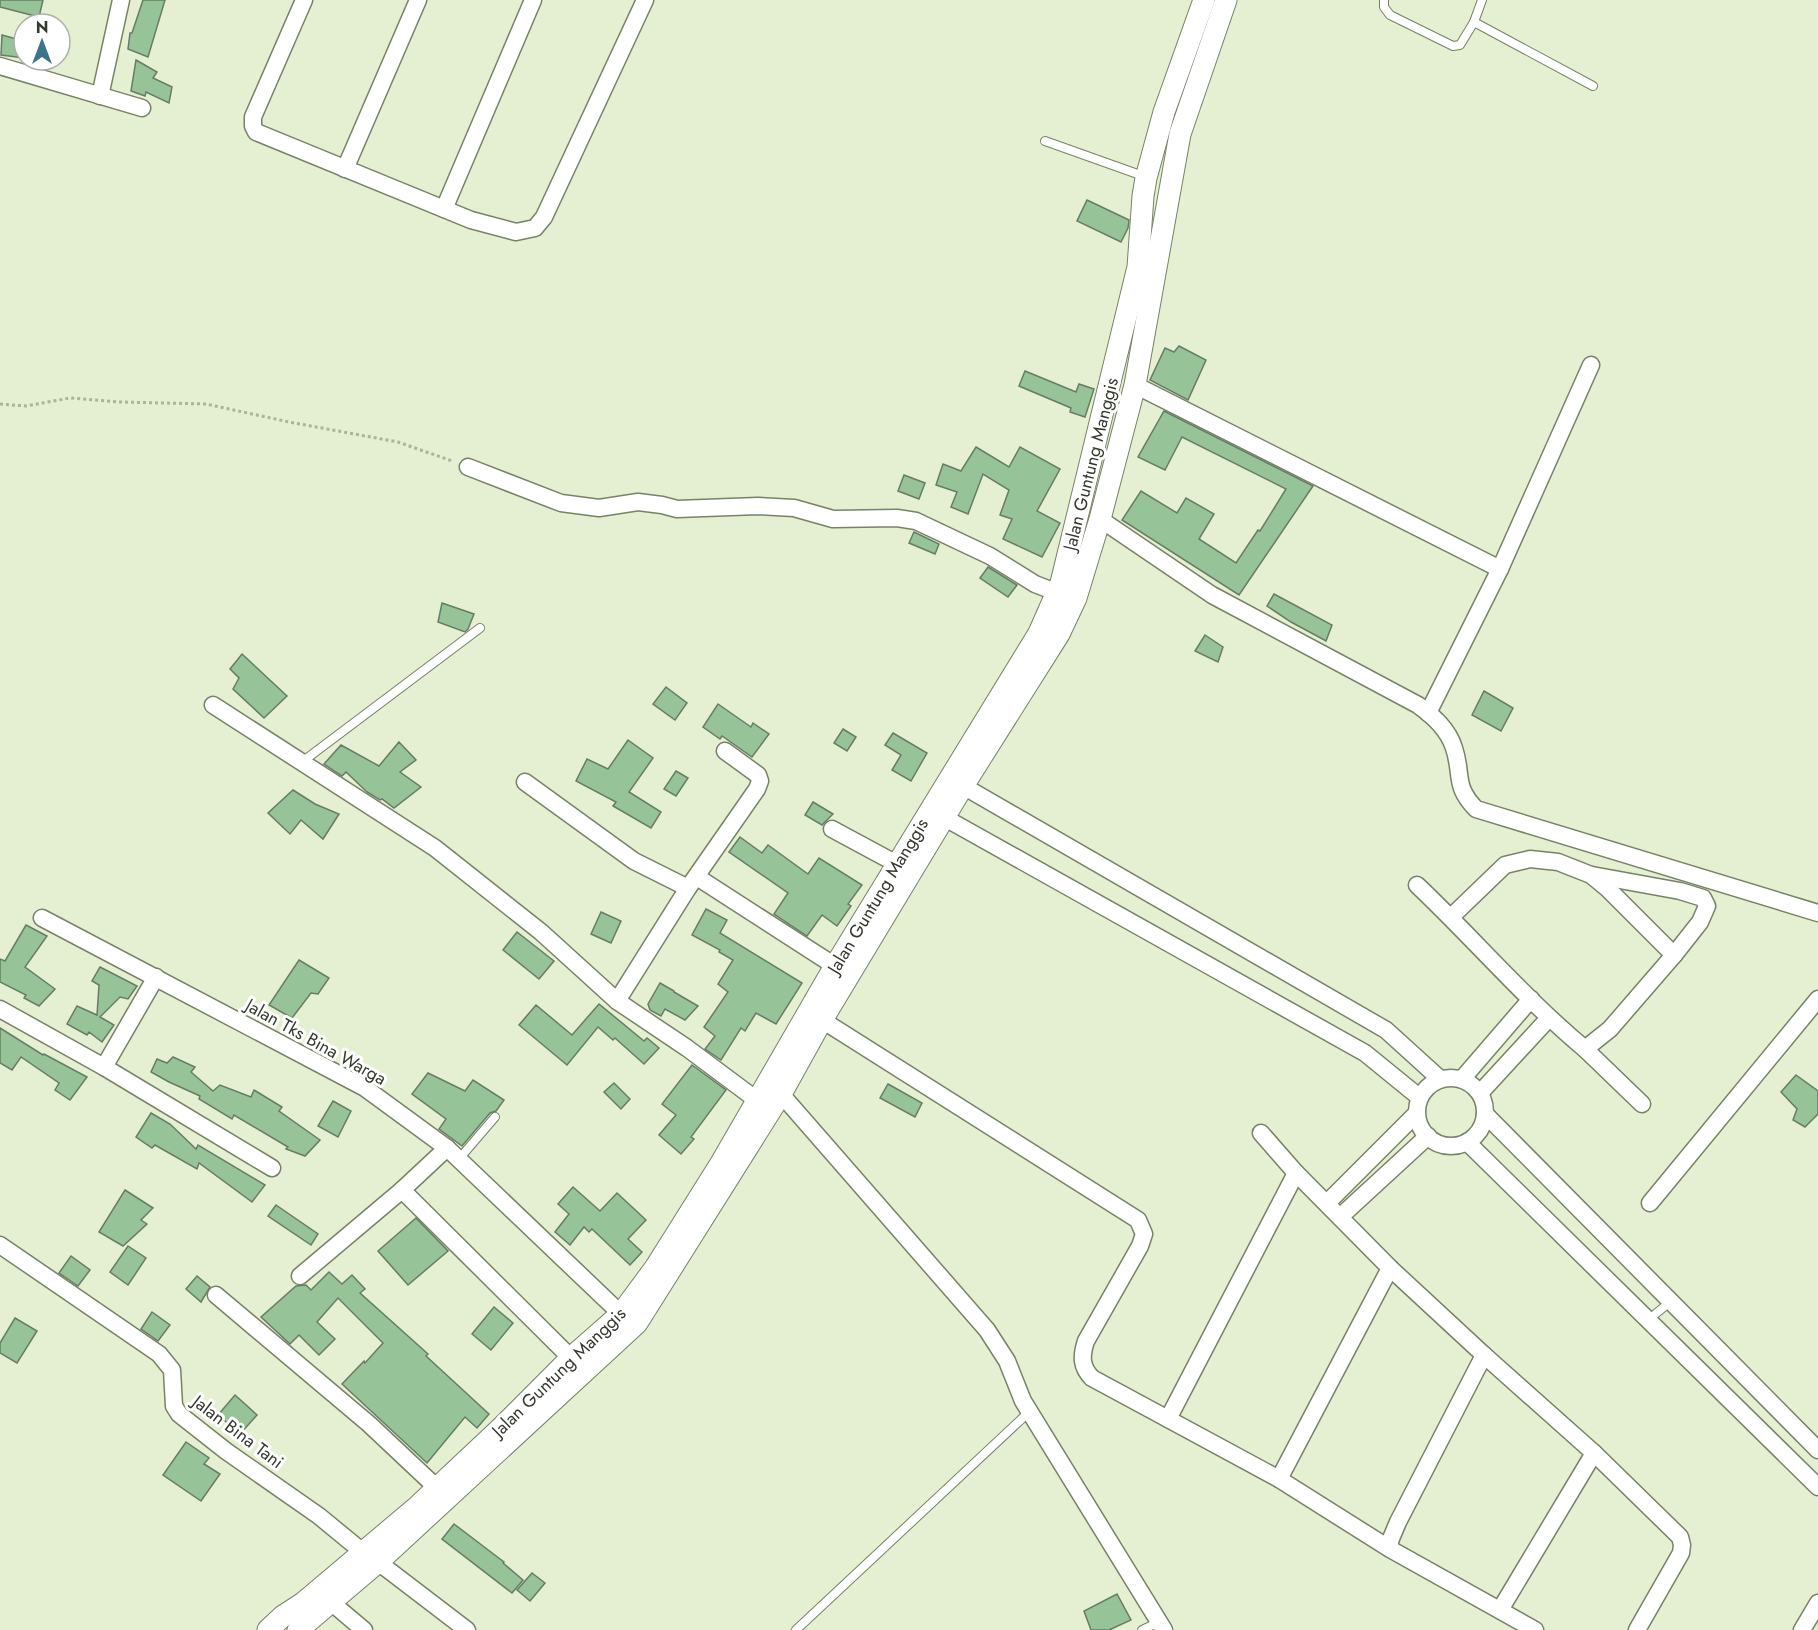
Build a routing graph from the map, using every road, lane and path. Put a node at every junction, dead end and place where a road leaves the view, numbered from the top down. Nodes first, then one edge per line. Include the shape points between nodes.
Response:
1 (122, 0) edge
2 (304, 0) edge
3 (418, 0) edge
4 (533, 0) edge
5 (645, 0) edge
6 (1204, 0) edge
7 (1226, 0) edge
8 (1384, 0) edge
9 (1482, 0) edge
10 (1474, 22) junction
11 (0, 66) edge
12 (1593, 86) dead end
13 (100, 96) junction
14 (142, 108) dead end
15 (1045, 141) dead end
16 (345, 169) junction
17 (1146, 178) junction
18 (444, 209) junction
19 (1591, 364) dead end
20 (1135, 384) junction
21 (0, 404) edge
22 (468, 467) joint
23 (1100, 519) junction
24 (1500, 569) junction
25 (1058, 593) junction
26 (480, 628) dead end
27 (213, 705) dead end
28 (1428, 713) junction
29 (725, 751) dead end
30 (302, 762) junction
31 (525, 782) dead end
32 (963, 786) junction
33 (945, 818) junction
34 (832, 829) dead end
35 (897, 864) junction
36 (1591, 875) junction
37 (692, 883) junction
38 (1417, 885) dead end
39 (1818, 913) edge
40 (1451, 917) junction
41 (42, 918) dead end
42 (1674, 956) junction
43 (835, 966) junction
44 (156, 978) junction
45 (1532, 999) junction
46 (1818, 999) edge
47 (617, 1001) junction
48 (0, 1010) edge
49 (1549, 1018) junction
50 (822, 1020) junction
51 (1585, 1049) junction
52 (104, 1068) junction
53 (1440, 1079) junction
54 (1462, 1079) junction
55 (1480, 1093) junction
56 (781, 1094) junction
57 (758, 1101) junction
58 (1642, 1104) dead end
59 (1418, 1106) junction
60 (1485, 1114) junction
61 (495, 1117) dead end
62 (1261, 1134) dead end
63 (1428, 1136) junction
64 (1467, 1142) junction
65 (453, 1154) junction
66 (272, 1168) dead end
67 (1296, 1173) junction
68 (402, 1190) junction
69 (1327, 1203) junction
70 (1650, 1203) dead end
71 (1341, 1216) junction
72 (0, 1245) edge
73 (1390, 1268) junction
74 (300, 1276) dead end
75 (216, 1295) dead end
76 (1670, 1302) junction
77 (621, 1314) junction
78 (1648, 1320) junction
79 (1484, 1355) junction
80 (571, 1358) junction
81 (1029, 1412) junction
82 (1168, 1419) junction
83 (1818, 1450) edge
84 (1594, 1453) junction
85 (1279, 1479) junction
86 (436, 1487) junction
87 (1818, 1487) edge
88 (1390, 1549) junction
89 (371, 1557) junction
90 (332, 1603) junction
91 (1500, 1610) junction
92 (1161, 1626) edge
93 (268, 1630) edge
94 (298, 1630) edge
95 (364, 1630) edge
96 (467, 1630) edge
97 (796, 1630) edge
98 (1142, 1630) edge
99 (1534, 1630) edge
100 (1637, 1630) edge

1 - 13 street
2 - 16 street via 253,117 253,126 256,132
3 - 16 street
4 - 18 street
5 - 18 street via 544,217 535,228 516,232
6 - 17 street, Jalan Guntung Manggis via 1164,112
7 - 20 street, Jalan Guntung Manggis via 1180,134
8 - 10 lane via 1389,15 1449,46 1460,45
9 - 10 lane
10 - 12 lane
11 - 13 street
13 - 14 street
15 - 17 lane
16 - 18 street
17 - 25 street, Jalan Guntung Manggis via 1138,267
19 - 24 street
20 - 23 street, Jalan Guntung Manggis
20 - 24 street
21 - 22 path via 26,406 70,398 206,404 398,441
22 - 25 street via 561,503 599,508 638,502 677,509 758,506 794,508 833,519 916,521
23 - 28 street via 1212,595
23 - 32 street, Jalan Guntung Manggis via 1076,598 1059,634
24 - 28 street
25 - 35 street, Jalan Guntung Manggis via 1039,633
26 - 30 lane
27 - 30 street
28 - 39 street via 1439,721 1454,747 1459,784 1464,797 1476,809
29 - 37 street via 758,775 760,781
30 - 47 street via 462,868
31 - 37 street via 634,861
32 - 33 street, Jalan Guntung Manggis
32 - 53 street via 1386,1030
33 - 50 street, Jalan Guntung Manggis
33 - 59 street via 1365,1053
34 - 35 street
35 - 43 street, Jalan Guntung Manggis
36 - 40 street via 1558,862 1530,859 1505,866
36 - 42 street
36 - 42 street via 1703,898 1707,906 1700,922
37 - 43 street
37 - 47 street
38 - 40 street
40 - 45 street
41 - 44 street, Jalan Tks Bina Warga
42 - 51 street via 1610,1029
43 - 57 street, Jalan Guntung Manggis
44 - 52 street
44 - 65 street, Jalan Tks Bina Warga via 365,1088
45 - 49 street
45 - 54 street
46 - 70 street
47 - 57 street
48 - 52 street
49 - 51 street
49 - 55 street
50 - 56 street, Jalan Guntung Manggis
50 - 82 street via 1138,1220 1144,1234 1140,1246 1086,1341 1083,1364 1092,1378
51 - 58 street
52 - 66 street
53 - 54 street
53 - 59 street via 1428,1086
54 - 55 street
55 - 60 street
56 - 81 street via 987,1330 1007,1361
56 - 89 street, Jalan Guntung Manggis via 638,1323
57 - 77 street, Jalan Guntung Manggis via 655,1268
59 - 63 street via 1422,1130
59 - 69 street
60 - 64 street via 1480,1131
60 - 76 street
61 - 65 lane
62 - 67 street
63 - 64 street via 1450,1146
63 - 71 street
64 - 78 street
65 - 68 street
65 - 77 street, Jalan Tks Bina Warga
67 - 69 street
67 - 82 street
68 - 74 street
68 - 80 street
69 - 71 street
71 - 73 street
72 - 89 street, Jalan Bina Tani via 159,1354 172,1370 174,1406 179,1414
73 - 79 street
73 - 85 street
75 - 86 street via 362,1418
76 - 78 lane
76 - 83 street
77 - 80 street, Jalan Guntung Manggis
78 - 87 street
79 - 84 street
79 - 88 street via 1398,1522
80 - 86 street, Jalan Guntung Manggis
81 - 92 street
81 - 97 lane
82 - 85 street
84 - 91 street
84 - 100 street via 1680,1537 1682,1545
85 - 88 street
86 - 89 street, Jalan Guntung Manggis
88 - 91 street
89 - 90 street, Jalan Guntung Manggis
89 - 93 street, Jalan Guntung Manggis
89 - 96 street, Jalan Bina Tani
90 - 94 street, Jalan Guntung Manggis
90 - 95 street
91 - 99 street
92 - 98 lane

